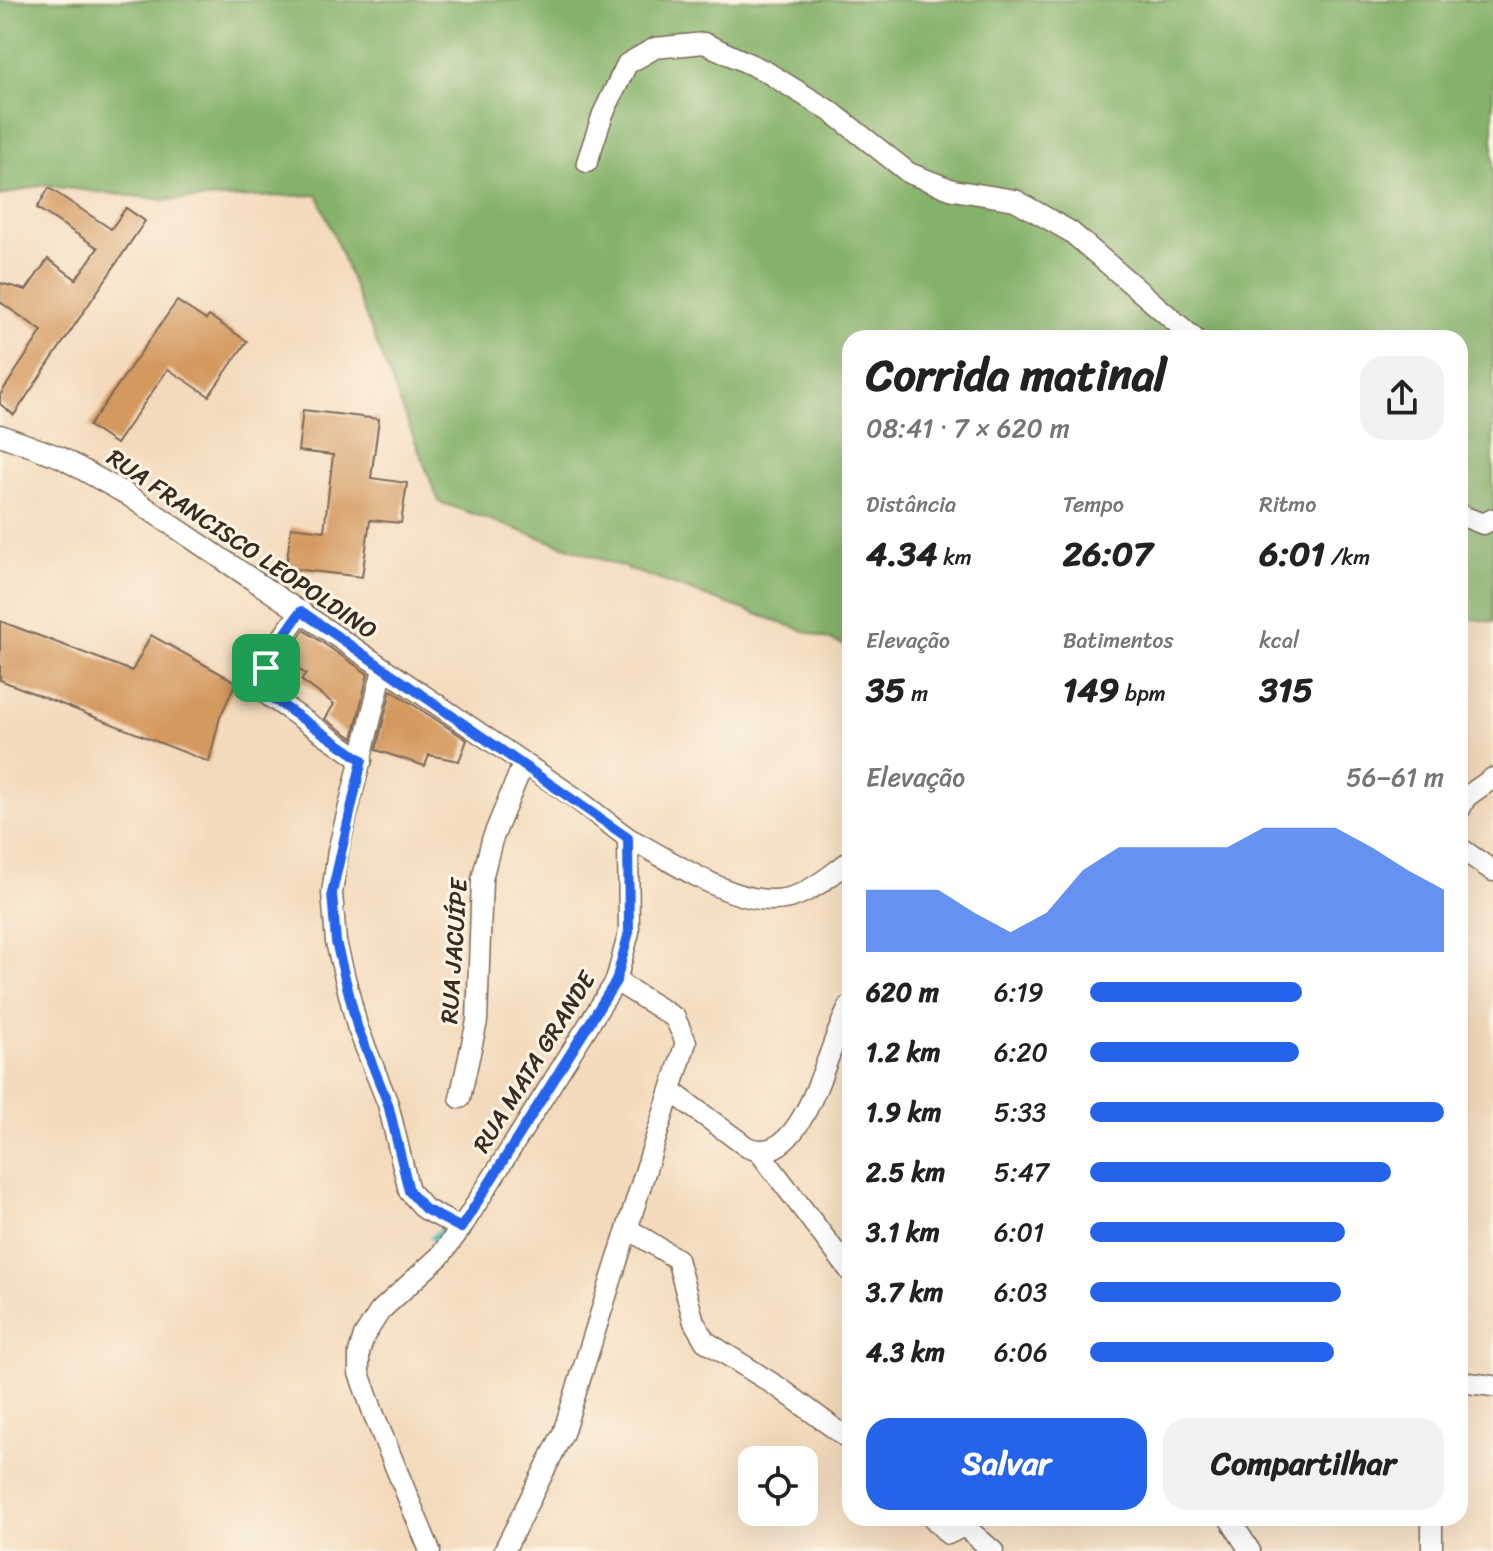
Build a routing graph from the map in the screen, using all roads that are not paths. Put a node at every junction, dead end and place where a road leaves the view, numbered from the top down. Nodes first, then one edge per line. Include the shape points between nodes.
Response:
1 (587, 162) dead end
2 (1185, 330) edge
3 (0, 435) edge
4 (1468, 518) edge
5 (1493, 519) edge
6 (301, 611) junction
7 (383, 669) junction
8 (362, 760) junction
9 (523, 764) junction
10 (1493, 778) edge
11 (1468, 796) edge
12 (628, 838) junction
13 (1468, 854) edge
14 (842, 867) edge
15 (1493, 871) edge
16 (616, 981) junction
17 (842, 1025) edge
18 (671, 1091) junction
19 (460, 1098) dead end
20 (760, 1153) junction
21 (632, 1220) junction
22 (461, 1228) junction
23 (842, 1261) edge
24 (1468, 1383) edge
25 (1493, 1386) edge
26 (842, 1434) edge
27 (962, 1526) edge
28 (1234, 1526) edge
29 (1432, 1526) edge
30 (430, 1551) edge
31 (504, 1551) edge
32 (993, 1551) edge
33 (1250, 1551) edge
34 (1432, 1551) edge

1 - 2 street via 627,64 655,48 704,43 765,71 833,113 909,173 953,190 1015,200 1071,232
3 - 6 street, RUA FRANCISCO LEOPOLDINO via 93,474
4 - 5 street via 1483,524
6 - 7 street, RUA FRANCISCO LEOPOLDINO
6 - 8 street via 266,668 264,687 269,696
7 - 8 street, RUA FRANCISCO LEOPOLDINO
7 - 9 street
8 - 22 street, RUA FRANCISCO LEOPOLDINO via 332,893 336,942 357,1026 388,1104 409,1191 425,1209
9 - 12 street
9 - 19 street, RUA JACUÍPE via 482,879 477,1021
10 - 11 street
12 - 14 street via 751,899 795,896
12 - 16 street, RUA MATA GRANDE via 629,932
13 - 15 street
16 - 18 street via 675,1018 686,1042
16 - 22 street, RUA MATA GRANDE
17 - 20 street via 802,1121 788,1141
18 - 20 street
18 - 21 street
20 - 23 street
21 - 26 street via 677,1259 694,1322 705,1341
21 - 31 street via 563,1433
22 - 30 street, RUA MATA GRANDE via 440,1256 370,1323 359,1353 359,1373 374,1415
24 - 25 street
27 - 32 street
28 - 33 street
29 - 34 street

